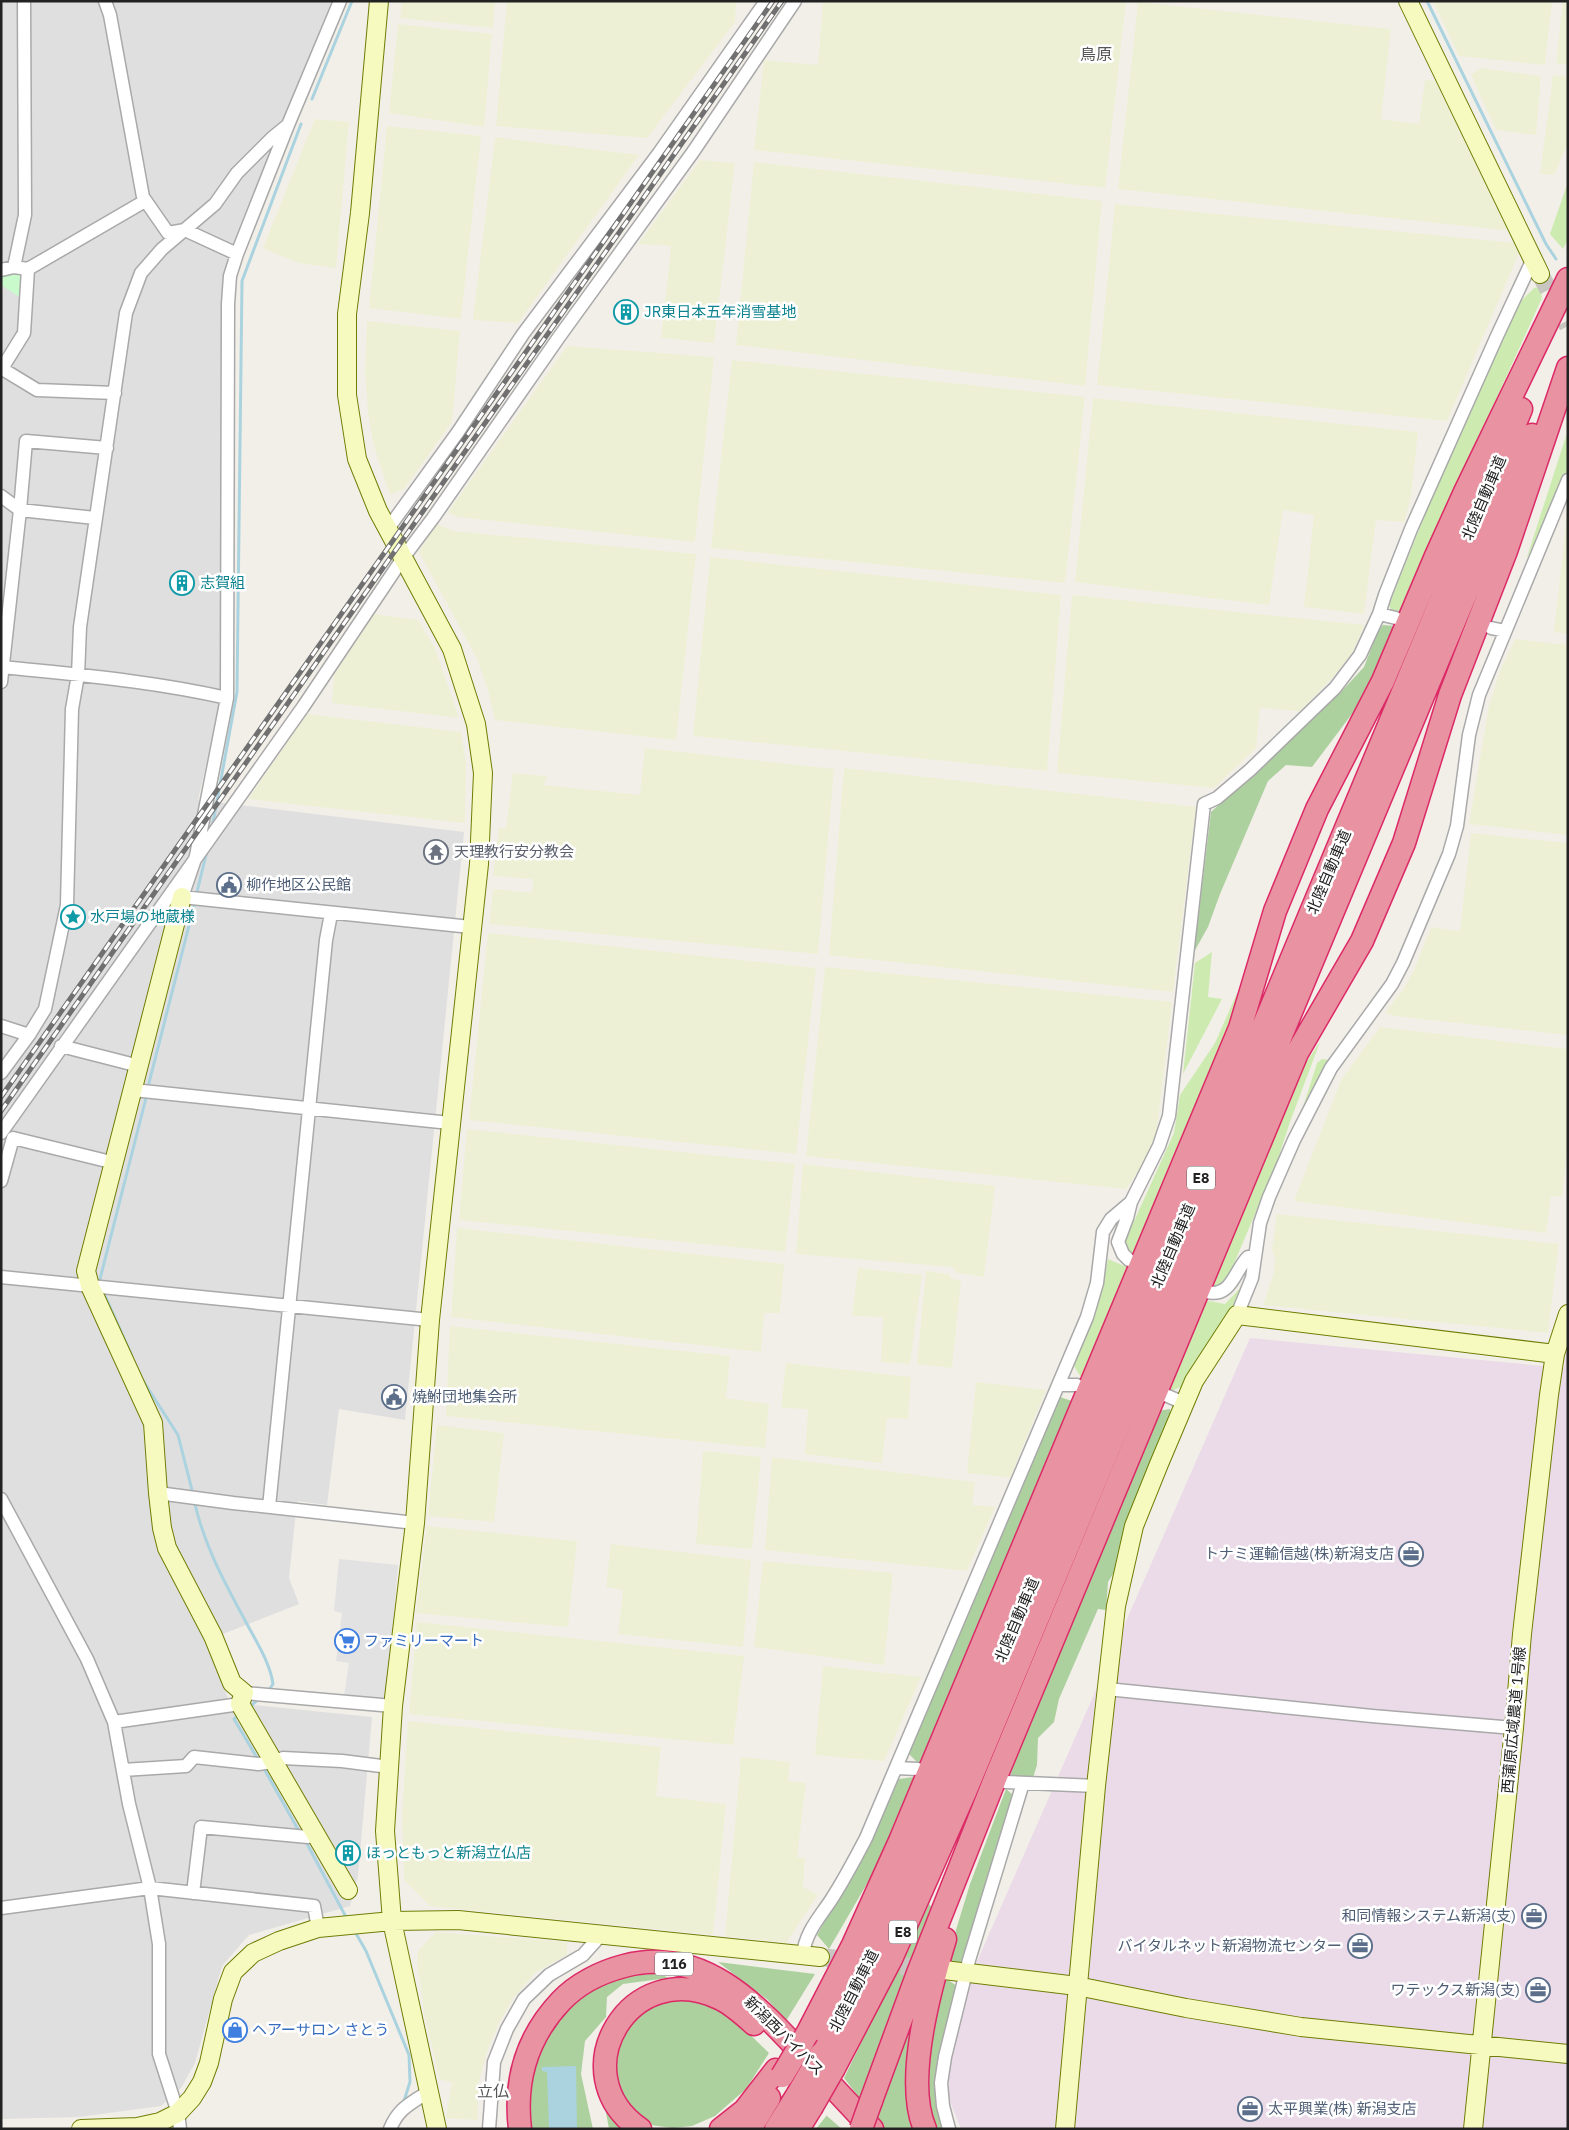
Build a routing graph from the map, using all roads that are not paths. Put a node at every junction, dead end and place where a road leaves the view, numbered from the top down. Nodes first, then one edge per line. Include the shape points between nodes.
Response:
1 (24, 1) edge
2 (105, 1) edge
3 (340, 1) edge
4 (379, 1) edge
5 (766, 1) edge
6 (795, 1) edge
7 (1408, 1) edge
8 (288, 125) junction
9 (145, 201) junction
10 (185, 230) junction
11 (237, 254) junction
12 (14, 268) junction
13 (1536, 268) joint
14 (1, 270) edge
15 (28, 270) junction
16 (1568, 279) edge
17 (1568, 296) edge
18 (1568, 349) edge
19 (1568, 368) edge
20 (2, 369) edge
21 (115, 393) junction
22 (106, 448) junction
23 (1568, 480) edge
24 (1, 496) edge
25 (20, 510) junction
26 (95, 518) junction
27 (387, 530) junction
28 (403, 558) junction
29 (1379, 614) junction
30 (1396, 618) dead end
31 (1491, 628) dead end
32 (1505, 631) junction
33 (2, 663) edge
34 (78, 675) junction
35 (1, 682) edge
36 (227, 698) junction
37 (196, 856) junction
38 (182, 898) junction
39 (330, 914) junction
40 (470, 927) junction
41 (1, 1026) edge
42 (29, 1035) junction
43 (61, 1046) junction
44 (139, 1066) junction
45 (1, 1073) edge
46 (133, 1090) junction
47 (308, 1108) junction
48 (450, 1123) junction
49 (1, 1133) edge
50 (115, 1163) junction
51 (1, 1181) edge
52 (1130, 1202) junction
53 (1255, 1258) junction
54 (1129, 1260) dead end
55 (1, 1276) edge
56 (90, 1286) junction
57 (1206, 1292) dead end
58 (289, 1307) junction
59 (1568, 1314) edge
60 (1237, 1315) junction
61 (430, 1320) junction
62 (1555, 1354) junction
63 (1058, 1385) junction
64 (1077, 1385) dead end
65 (1163, 1394) dead end
66 (1184, 1403) junction
67 (158, 1493) junction
68 (1, 1499) edge
69 (269, 1507) junction
70 (414, 1522) junction
71 (1107, 1689) junction
72 (242, 1698) junction
73 (393, 1706) junction
74 (114, 1722) junction
75 (1514, 1728) junction
76 (274, 1762) junction
77 (389, 1767) junction
78 (896, 1768) junction
79 (918, 1769) dead end
80 (123, 1770) junction
81 (1001, 1778) junction
82 (1023, 1783) junction
83 (1096, 1786) junction
84 (316, 1835) junction
85 (150, 1888) junction
86 (348, 1890) dead end
87 (193, 1893) junction
88 (1, 1908) edge
89 (392, 1921) junction
90 (318, 1928) junction
91 (601, 1935) junction
92 (811, 1956) joint
93 (944, 1970) tunnel mouth
94 (967, 1973) junction
95 (1078, 1986) junction
96 (1480, 2044) junction
97 (1568, 2054) edge
98 (828, 2061) junction
99 (779, 2072) junction
100 (429, 2091) junction
101 (804, 2101) junction
102 (179, 2121) edge
103 (81, 2129) edge
104 (390, 2129) edge
105 (437, 2129) edge
106 (489, 2129) edge
107 (520, 2129) edge
108 (640, 2129) edge
109 (721, 2129) edge
110 (750, 2129) edge
111 (776, 2129) edge
112 (798, 2129) edge
113 (852, 2129) edge
114 (861, 2129) edge
115 (872, 2129) edge
116 (925, 2129) edge
117 (949, 2129) edge
118 (1065, 2129) edge
119 (1473, 2129) edge

1 - 12 street via 24,215
2 - 9 street
3 - 8 street
4 - 27 street via 360,212 347,314 347,396 357,459
5 - 27 street via 659,153 523,334
6 - 28 street via 693,152
7 - 13 street
8 - 10 street via 237,173 215,204
8 - 11 street
9 - 10 street via 168,232
9 - 15 street
10 - 11 street
10 - 21 street via 141,273 126,313
11 - 36 street via 230,276 228,304
12 - 14 street
12 - 15 street
13 - 29 street via 1496,336 1411,529
15 - 20 street via 24,333
16 - 99 highway, bridge via 1462,500 1383,681 1317,808 1275,911 1240,1028 875,1897 804,2032
17 - 98 highway, 北陸自動車道 / E8 via 925,1838
18 - 98 highway, 北陸自動車道 / E8 via 965,1792 862,2017
19 - 81 highway via 1506,551 1450,695 1404,843 1362,941 1297,1053
20 - 21 street via 37,390
21 - 22 street
22 - 25 street via 26,442
22 - 26 street
23 - 32 street
24 - 25 street
25 - 26 street
25 - 33 street
26 - 34 street via 80,627
27 - 28 street
28 - 37 street via 303,708
28 - 40 street via 452,649 476,724 483,773 479,864
29 - 30 street
29 - 52 street via 1360,655 1335,688 1250,770 1217,798 1204,804 1170,1116 1160,1146
31 - 32 street
32 - 53 street via 1479,695 1469,734 1457,826 1448,854 1398,972 1331,1068 1294,1140 1268,1197
33 - 34 street
33 - 35 street
34 - 36 street via 199,691
34 - 42 street via 72,709 67,905 45,1009
36 - 37 street
37 - 38 street
37 - 43 street
38 - 39 street
38 - 44 street
39 - 40 street
39 - 47 street
40 - 48 street
41 - 42 street
42 - 45 street
43 - 44 street
43 - 49 street
44 - 46 street
46 - 47 street
46 - 50 street
47 - 48 street
47 - 58 street
48 - 61 street
50 - 51 street via 13,1138
50 - 56 street via 86,1271
52 - 54 street via 1118,1242
52 - 63 street via 1111,1219 1103,1232 1092,1301
53 - 57 street via 1248,1258 1242,1263 1225,1290
53 - 60 street via 1248,1290
55 - 56 street
56 - 58 street
56 - 67 street via 153,1423
58 - 61 street
58 - 69 street
59 - 62 street, 西蒲原広域農道 1号線
60 - 62 street
60 - 66 street via 1211,1352
61 - 70 street
62 - 75 street, 西蒲原広域農道 1号線
63 - 64 street
63 - 78 street
65 - 66 street
66 - 71 street via 1134,1526 1116,1606
67 - 69 street
67 - 72 street via 167,1548
68 - 74 street via 87,1659
69 - 70 street
70 - 73 street
71 - 75 street
71 - 83 street
72 - 73 street
72 - 74 street
72 - 76 street
73 - 77 street
74 - 80 street
75 - 96 street, 西蒲原広域農道 1号線
76 - 77 street via 283,1758
76 - 80 street via 258,1764 194,1757 186,1766
76 - 84 street
77 - 89 street via 385,1831
78 - 79 street
78 - 92 street via 855,1859 810,1930 804,1944
80 - 85 street
81 - 82 street
81 - 114 highway, bridge via 918,1973
81 - 116 highway via 940,1956 930,1995 917,2085
82 - 83 street
82 - 94 street
83 - 95 street
84 - 86 street
84 - 87 street via 308,1837 201,1827
85 - 87 street
85 - 88 street
85 - 102 street via 159,1944 159,2054
87 - 90 street via 314,1906
89 - 90 street
89 - 91 street via 458,1920
89 - 100 street
90 - 102 street via 253,1953 233,1972 209,2063 202,2082
91 - 92 street
91 - 106 street via 583,1955 549,1976 524,2000 507,2029 494,2062
93 - 94 street
94 - 95 street
94 - 117 street via 941,2083
95 - 96 street via 1301,2027
95 - 118 street
96 - 97 street
96 - 119 street, 西蒲原広域農道 1号線
98 - 101 highway, 北陸自動車道 / E8, bridge
99 - 109 highway via 746,2110
99 - 110 highway
100 - 104 street via 395,2116
100 - 105 street
101 - 111 highway, 北陸自動車道 / E8
101 - 112 highway, 北陸自動車道 / E8
102 - 103 street via 137,2127
107 - 115 highway, 新潟西バイパス / 116 via 521,2076 530,2046 546,2019 564,1998 590,1980 616,1968 647,1962 693,1968 741,1993 776,2025
108 - 113 highway via 625,2116 607,2083 606,2066 612,2033 621,2018 648,1996 684,1989 721,1999 739,2010

